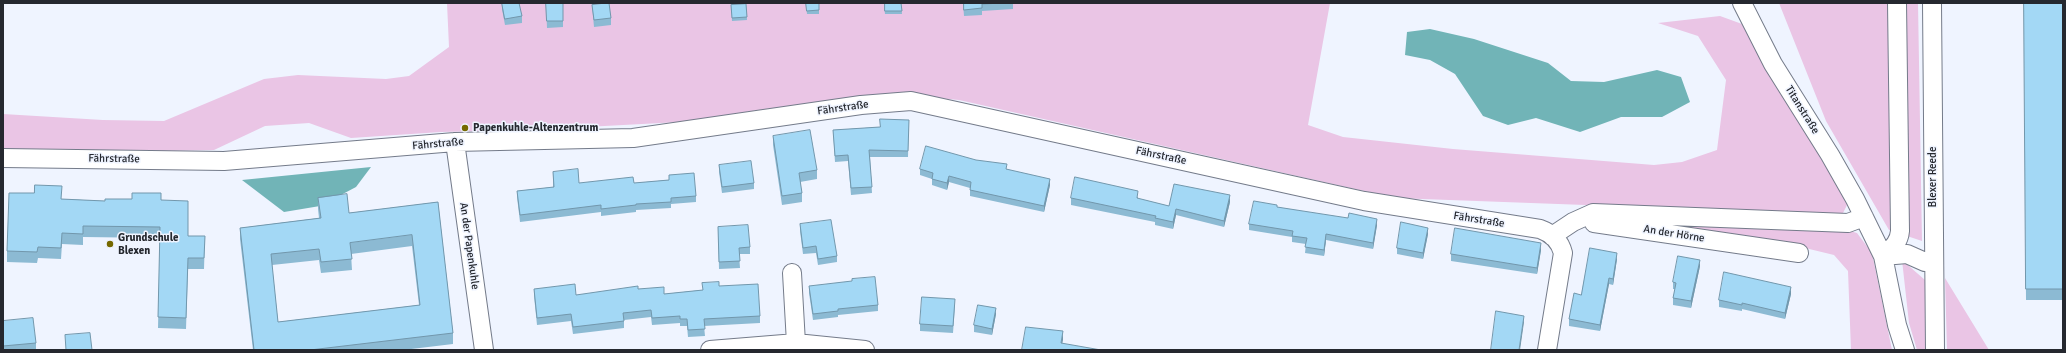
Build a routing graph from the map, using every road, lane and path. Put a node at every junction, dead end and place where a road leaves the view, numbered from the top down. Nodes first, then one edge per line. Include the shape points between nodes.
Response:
1 (1742, 3) edge
2 (1897, 3) edge
3 (1932, 3) edge
4 (455, 142) junction
5 (3, 158) edge
6 (1864, 217) junction
7 (1573, 222) junction
8 (1552, 236) junction
9 (1799, 253) dead end
10 (1883, 256) junction
11 (1933, 262) junction
12 (792, 273) dead end
13 (796, 343) junction
14 (484, 350) edge
15 (710, 350) edge
16 (865, 350) edge
17 (1547, 350) edge
18 (1905, 350) edge
19 (1935, 350) edge

1 - 6 street, Titanstraße via 1773,64 1830,155
2 - 10 street via 1900,231 1895,244
3 - 11 street, Blexer Reede
4 - 5 street, Fährstraße via 224,160
4 - 8 street, Fährstraße via 633,138 861,104 911,101 1364,201 1540,229
4 - 14 street, An der Papenkuhle
6 - 7 street via 1848,223 1593,213
6 - 10 street, Titanstraße
7 - 8 street
7 - 9 street, An der Hörne via 1635,228
8 - 17 street via 1563,253
10 - 11 street via 1907,254 1925,262
10 - 18 street via 1897,325
11 - 19 street, Blexer Reede
12 - 13 street
13 - 15 street
13 - 16 street

